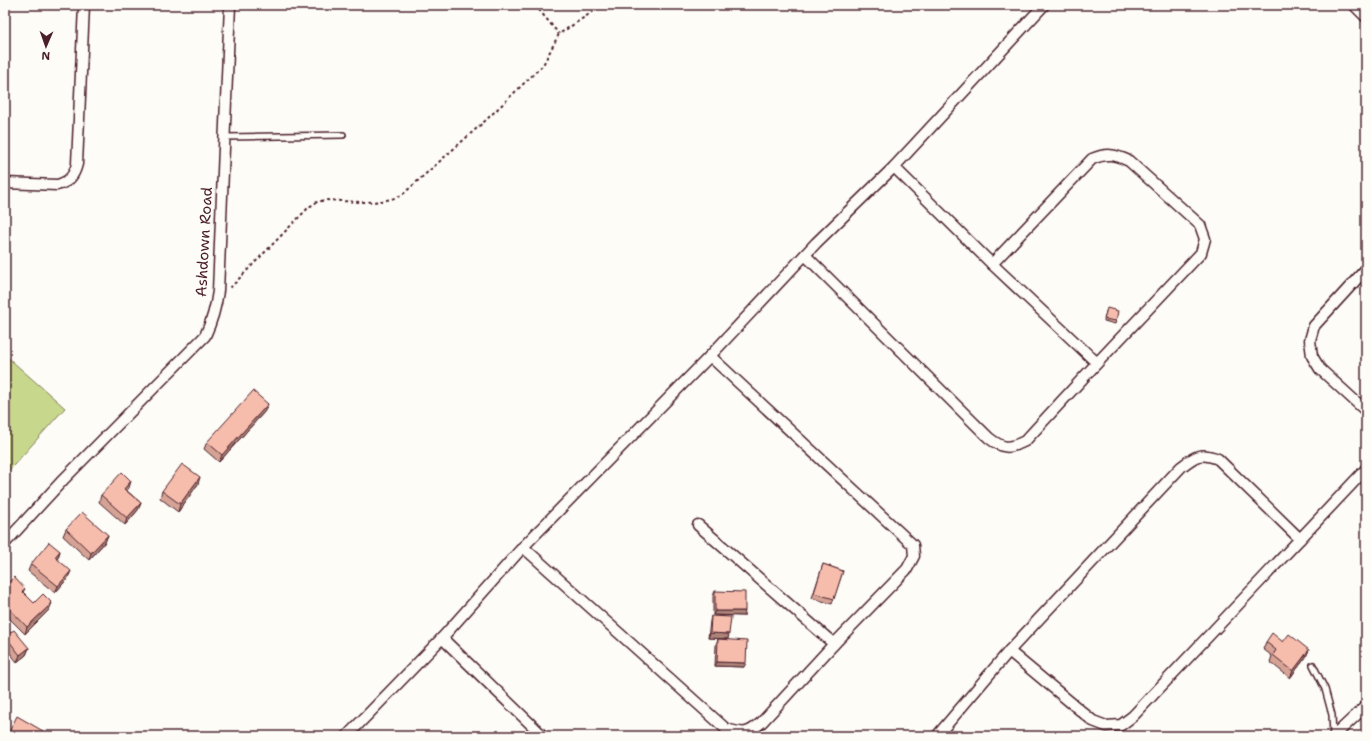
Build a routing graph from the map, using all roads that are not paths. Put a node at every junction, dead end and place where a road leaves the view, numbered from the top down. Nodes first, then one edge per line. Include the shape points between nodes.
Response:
1 (84, 5) edge
2 (230, 5) edge
3 (1044, 5) edge
4 (1354, 5) edge
5 (1366, 17) edge
6 (343, 135) dead end
7 (225, 137) junction
8 (894, 167) junction
9 (5, 183) edge
10 (805, 255) junction
11 (992, 264) junction
12 (1366, 269) edge
13 (710, 356) junction
14 (1096, 363) junction
15 (1366, 410) edge
16 (1366, 469) edge
17 (698, 525) dead end
18 (1300, 539) junction
19 (5, 543) edge
20 (523, 547) junction
21 (442, 638) junction
22 (834, 644) junction
23 (1009, 651) junction
24 (1313, 665) dead end
25 (1366, 706) edge
26 (540, 735) edge
27 (347, 736) edge
28 (937, 736) edge
29 (1334, 736) edge

1 - 9 street via 77,164 74,173 71,179 57,185
2 - 7 street, Ashdown Road
3 - 8 street
4 - 5 street
6 - 7 lane
7 - 19 street, Ashdown Road via 218,292 215,311 205,336 63,480
8 - 10 street
8 - 11 street
10 - 13 street
10 - 14 street via 999,446 1014,447 1025,441
11 - 14 street
11 - 14 street via 1092,159 1103,155 1117,155 1129,161 1200,225 1205,239 1201,252
12 - 15 street via 1314,326 1310,340 1312,356 1320,369
13 - 20 street
13 - 22 street via 913,545 914,556 907,569
16 - 18 street
17 - 22 street
18 - 23 street via 1133,716 1121,725 1106,726 1093,721
18 - 23 street via 1218,459 1207,455 1193,457 1180,467
20 - 21 street
20 - 22 street via 726,729 740,733 751,731
21 - 26 street
21 - 27 street
23 - 28 street
24 - 29 lane via 1325,689
25 - 29 street

